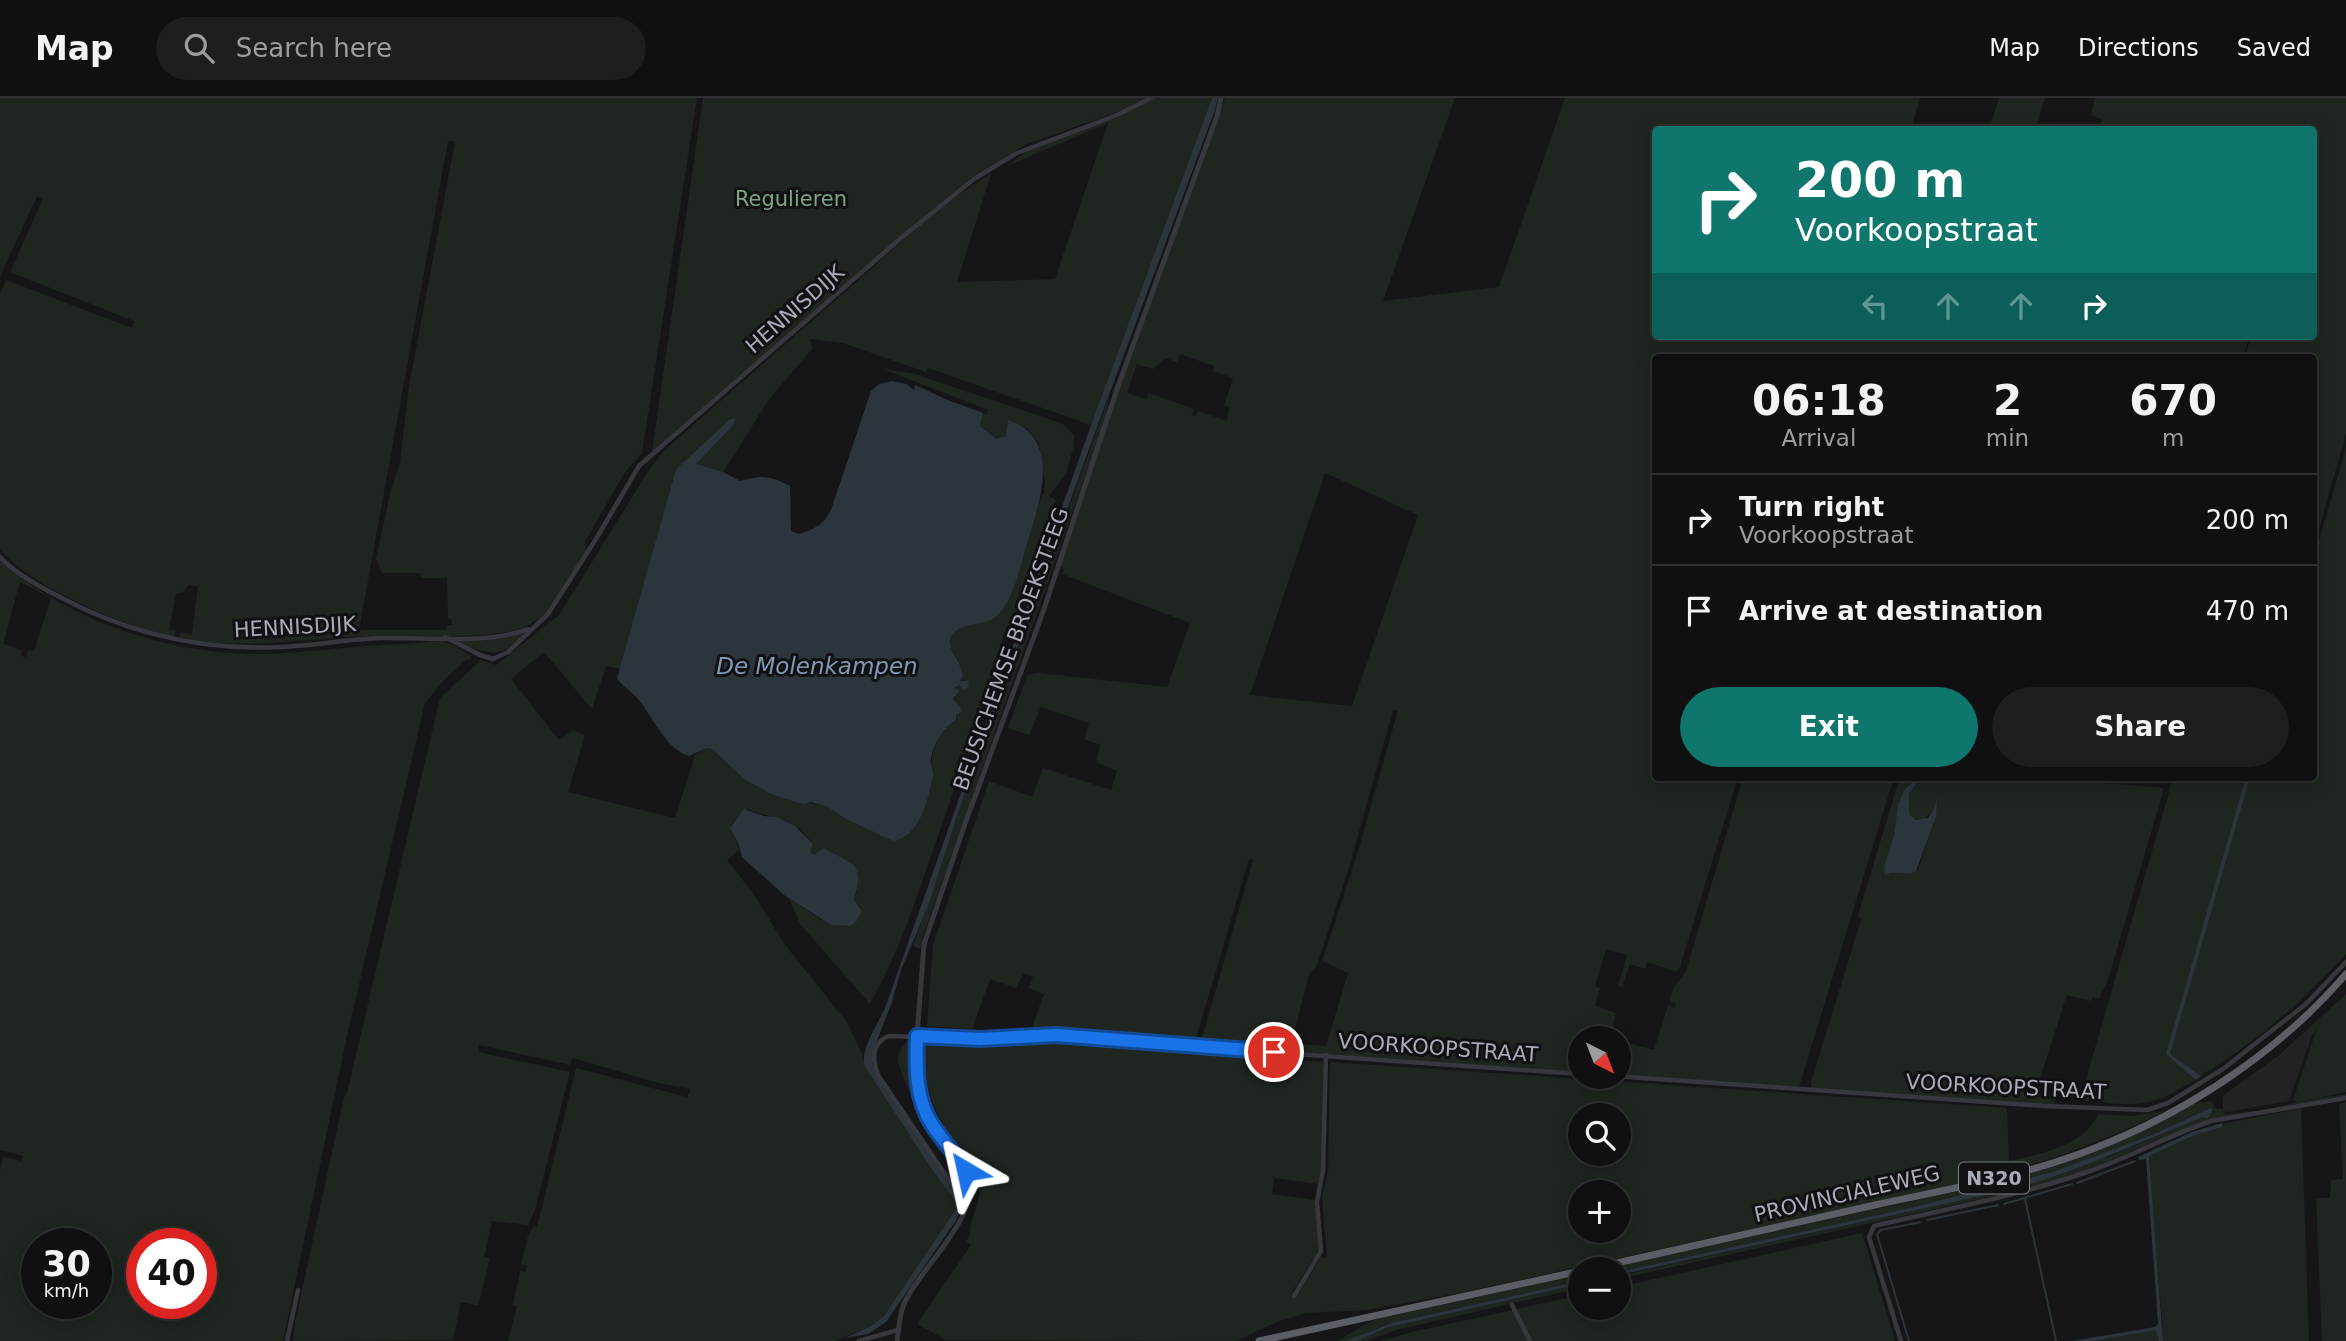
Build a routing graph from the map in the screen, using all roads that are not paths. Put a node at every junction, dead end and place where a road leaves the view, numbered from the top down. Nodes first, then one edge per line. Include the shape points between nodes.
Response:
1 (1151, 98) edge
2 (1221, 98) edge
3 (0, 557) edge
4 (533, 627) junction
5 (445, 638) junction
6 (2346, 962) edge
7 (2346, 974) edge
8 (917, 1036) junction
9 (1325, 1055) junction
10 (1568, 1073) edge
11 (1631, 1077) edge
12 (2346, 1098) edge
13 (965, 1210) junction
14 (1631, 1260) edge
15 (1568, 1274) edge
16 (298, 1290) dead end
17 (1294, 1296) dead end
18 (1511, 1305) dead end
19 (899, 1330) junction
20 (287, 1341) edge
21 (859, 1341) edge
22 (900, 1341) edge
23 (1259, 1341) edge
24 (1531, 1341) edge
25 (1901, 1341) edge

1 - 4 street, HENNISDIJK via 1017,153 974,179 900,239 639,466 563,593
2 - 8 street, BEUSICHEMSE BROEKSTEEG via 924,943
3 - 5 street, HENNISDIJK via 26,579 70,603 115,624 176,640 271,648 358,639
4 - 5 street, HENNISDIJK via 501,636
4 - 5 street, HENNISDIJK via 496,659
6 - 11 street, VOORKOOPSTRAAT via 2307,1003 2233,1062 2168,1103 2147,1110
7 - 14 highway, PROVINCIALEWEG / N320 via 2270,1047 2229,1076 2160,1118 2095,1148 1948,1189
8 - 9 street, VOORKOOPSTRAAT via 1056,1035
8 - 13 street, BEUSICHEMSE BROEKSTEEG via 922,1105 970,1179 971,1195
8 - 13 street, VOORKOOPSTRAAT via 883,1038 874,1052 874,1064
9 - 10 street, VOORKOOPSTRAAT
9 - 17 street via 1323,1170 1317,1202 1321,1251
12 - 25 street via 2211,1121 2139,1153 2031,1190 1874,1226 1869,1237
13 - 19 street via 904,1303
15 - 23 highway
16 - 20 street
18 - 24 street
19 - 21 street
19 - 22 street

